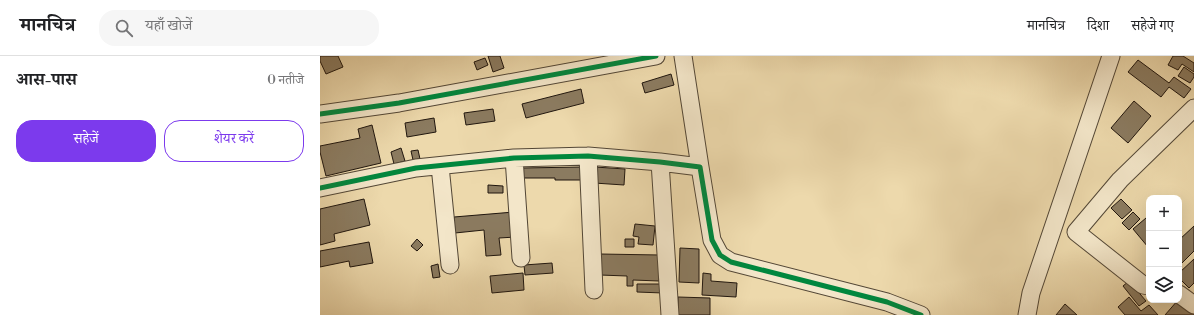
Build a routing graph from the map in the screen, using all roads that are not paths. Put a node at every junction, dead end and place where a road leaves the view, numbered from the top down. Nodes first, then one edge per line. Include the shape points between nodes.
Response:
1 (656, 56) edge
2 (683, 56) edge
3 (1111, 56) edge
4 (1193, 110) edge
5 (320, 114) edge
6 (588, 156) junction
7 (514, 158) junction
8 (660, 162) junction
9 (440, 166) junction
10 (700, 167) junction
11 (320, 188) edge
12 (521, 258) dead end
13 (450, 265) dead end
14 (1146, 286) edge
15 (594, 290) dead end
16 (1182, 296) edge
17 (1194, 306) edge
18 (670, 315) edge
19 (921, 315) edge
20 (1027, 315) edge

1 - 5 street via 399,103
2 - 10 street
3 - 20 street via 1031,293
4 - 14 street via 1120,180 1076,232
6 - 7 street
6 - 8 street
6 - 15 street
7 - 9 street
7 - 12 street
8 - 10 street
8 - 18 street
9 - 11 street via 416,168
9 - 13 street
10 - 19 street via 712,240 720,255 731,262 887,302
16 - 17 street

